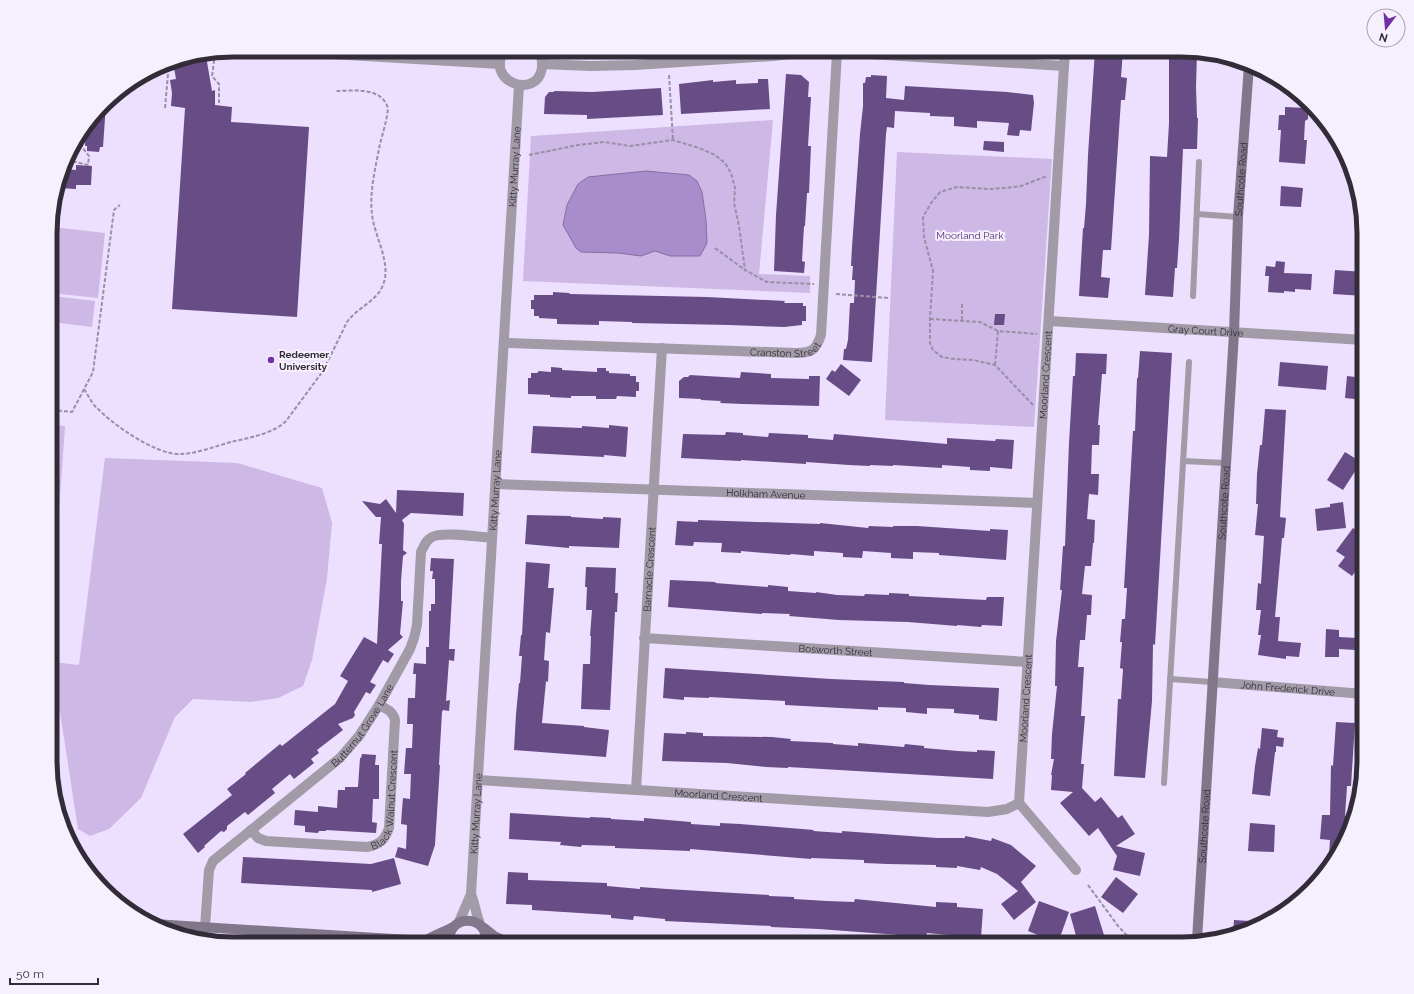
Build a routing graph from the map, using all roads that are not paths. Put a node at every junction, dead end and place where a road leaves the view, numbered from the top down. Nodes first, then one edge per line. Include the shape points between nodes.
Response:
1 (382, 57) edge
2 (501, 57) edge
3 (541, 57) edge
4 (657, 57) edge
5 (758, 57) edge
6 (837, 57) edge
7 (918, 57) edge
8 (1065, 57) edge
9 (500, 64) junction
10 (542, 64) junction
11 (657, 64) junction
12 (1064, 66) junction
13 (1249, 70) edge
14 (520, 85) junction
15 (1199, 162) dead end
16 (1196, 214) junction
17 (1238, 217) junction
18 (1193, 296) dead end
19 (1049, 321) junction
20 (1234, 333) junction
21 (1357, 340) edge
22 (505, 343) junction
23 (662, 348) junction
24 (1189, 362) dead end
25 (1183, 461) junction
26 (1226, 463) junction
27 (496, 484) junction
28 (653, 490) junction
29 (1037, 503) junction
30 (492, 538) junction
31 (644, 638) junction
32 (1028, 662) junction
33 (1170, 679) junction
34 (1212, 682) junction
35 (1357, 693) edge
36 (378, 705) junction
37 (478, 780) junction
38 (1164, 783) dead end
39 (636, 790) junction
40 (1019, 803) junction
41 (251, 830) junction
42 (1076, 870) dead end
43 (471, 894) junction
44 (168, 925) edge
45 (456, 925) junction
46 (482, 926) junction
47 (205, 927) junction
48 (1197, 936) edge
49 (354, 937) edge
50 (432, 937) edge
51 (449, 937) edge
52 (487, 937) edge
53 (496, 937) edge

1 - 9 street
2 - 9 street
3 - 10 street
4 - 11 street
5 - 11 street
6 - 23 street, Cranston Street via 824,299 821,335 814,350 801,353
7 - 12 street
8 - 12 street, Moorland Crescent
9 - 14 street via 503,76 513,84
10 - 11 street
10 - 14 street via 538,77 533,82
12 - 19 street, Moorland Crescent
13 - 17 main road, Southcote Road
14 - 22 street, Kitty Murray Lane
15 - 16 lane
16 - 17 lane
16 - 18 lane
17 - 20 main road, Southcote Road
19 - 20 street, Gray Court Drive
19 - 29 street, Moorland Crescent
20 - 21 street, Gray Court Drive
20 - 26 main road, Southcote Road
22 - 23 street, Cranston Street
22 - 27 street, Kitty Murray Lane
23 - 28 street, Barnacle Crescent
24 - 25 lane
25 - 26 lane
25 - 33 lane
26 - 34 main road, Southcote Road
27 - 28 street, Holkham Avenue
27 - 30 street, Kitty Murray Lane
28 - 29 street, Holkham Avenue
28 - 31 street, Barnacle Crescent
29 - 32 street, Moorland Crescent
30 - 36 street, Butternut Grove Lane via 441,534 425,543 421,552 414,638
30 - 37 street, Kitty Murray Lane
31 - 32 street, Bosworth Street
31 - 39 street, Barnacle Crescent
32 - 40 street, Moorland Crescent
33 - 34 lane
33 - 38 lane
34 - 35 street, John Frederick Drive
34 - 48 main road, Southcote Road
36 - 41 street, Butternut Grove Lane via 340,758
36 - 41 street, Black Walnut Crescent via 391,712 395,720 389,828 382,842 367,847 266,841 258,838
37 - 39 street, Moorland Crescent
37 - 43 street, Kitty Murray Lane
39 - 40 street, Moorland Crescent via 988,812 1008,809
40 - 42 street
41 - 47 street, Butternut Grove Lane via 213,861 209,870
43 - 45 street, Kitty Murray Lane
43 - 46 street, Kitty Murray Lane
44 - 47 main road
45 - 46 main road via 470,920
45 - 50 main road
45 - 51 main road
46 - 52 main road
46 - 53 main road
47 - 49 main road

